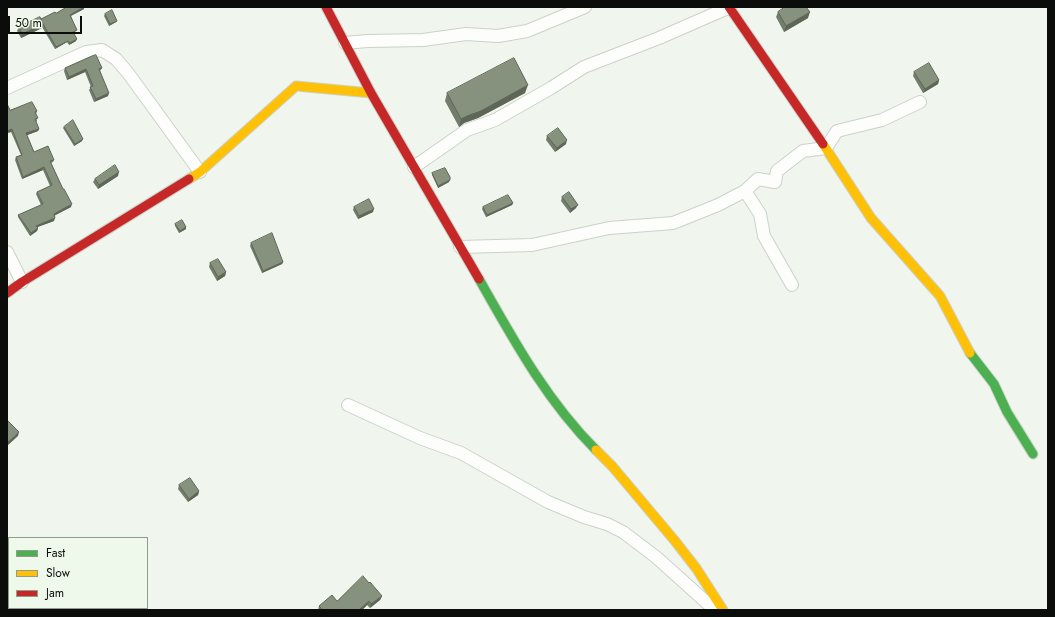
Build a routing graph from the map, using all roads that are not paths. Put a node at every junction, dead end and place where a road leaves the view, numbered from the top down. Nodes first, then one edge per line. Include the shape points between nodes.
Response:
1 (585, 7) edge
2 (730, 7) edge
3 (326, 10) edge
4 (345, 43) junction
5 (7, 88) edge
6 (371, 93) junction
7 (920, 102) dead end
8 (826, 148) junction
9 (414, 167) junction
10 (200, 172) junction
11 (745, 191) junction
12 (460, 247) junction
13 (7, 252) edge
14 (22, 282) junction
15 (792, 285) dead end
16 (7, 293) edge
17 (348, 405) dead end
18 (1033, 454) dead end
19 (715, 610) edge
20 (723, 610) edge

1 - 4 street via 527,31 498,36 466,34 423,40
2 - 8 street
2 - 9 street via 584,67 495,120 467,130
3 - 4 street
4 - 6 street
5 - 10 street via 86,52 102,50 116,59 128,73
6 - 9 street
6 - 10 street via 296,86
7 - 8 street via 882,120 837,131
8 - 11 street via 803,151 777,171 775,182 758,179
8 - 18 street via 871,218 940,296 969,352 994,384 1007,412
9 - 12 street
10 - 14 street
11 - 12 street via 673,224 610,228 532,245
11 - 15 street via 760,214 764,236
12 - 20 street via 528,364 552,398 675,541
13 - 14 street
14 - 16 street
17 - 19 street via 420,438 461,453 548,502 623,532 656,557

